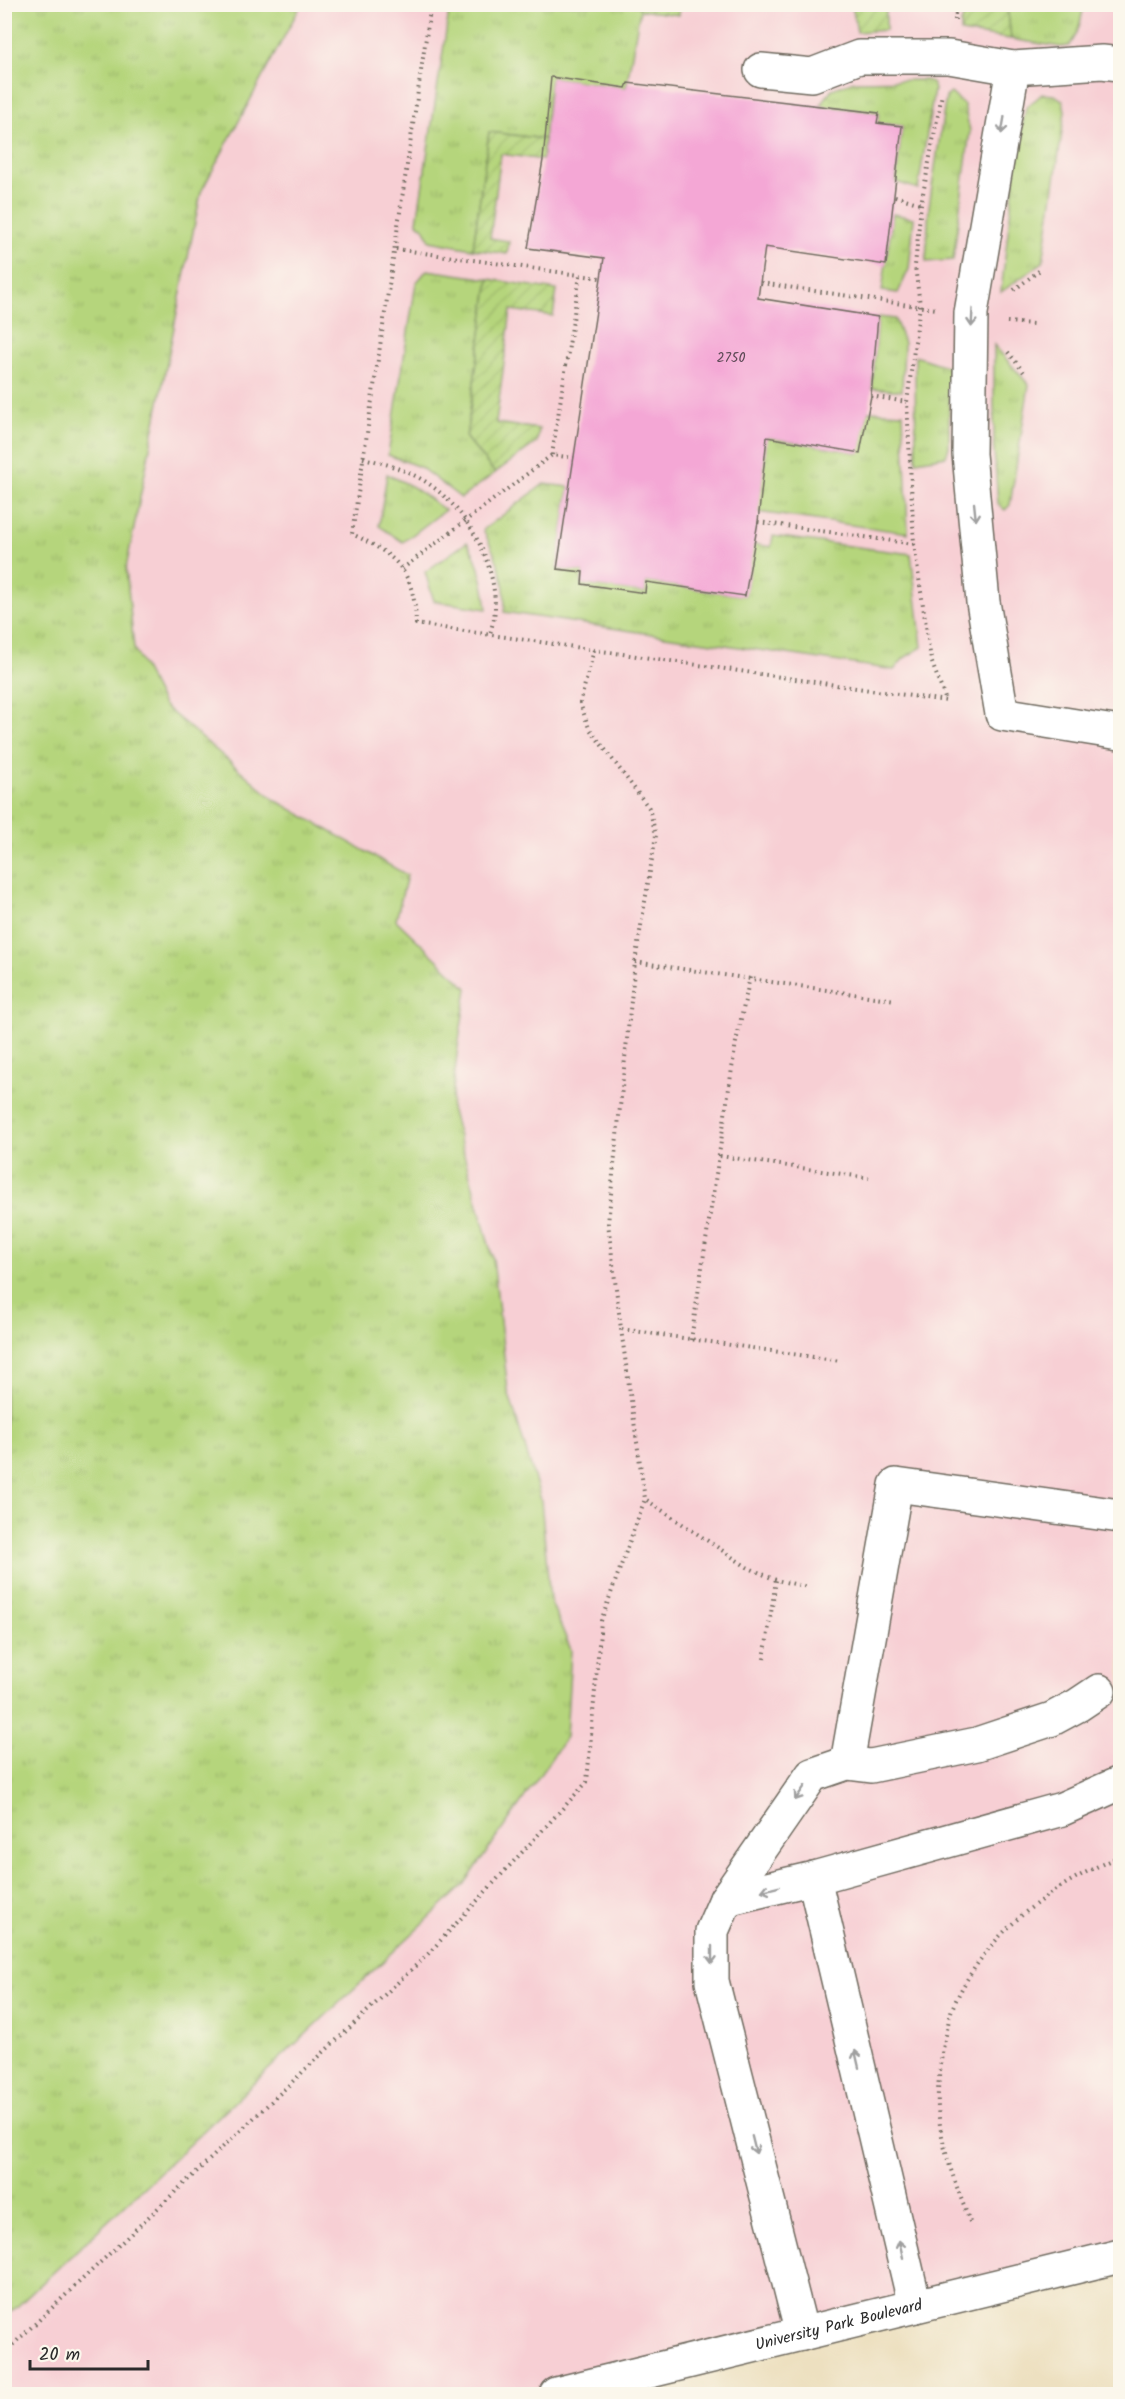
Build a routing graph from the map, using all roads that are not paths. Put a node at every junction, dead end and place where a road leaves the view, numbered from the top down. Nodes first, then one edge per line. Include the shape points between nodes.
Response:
1 (1120, 64) edge
2 (1013, 68) junction
3 (761, 70) dead end
4 (1120, 733) edge
5 (1120, 1516) edge
6 (1099, 1691) dead end
7 (847, 1763) junction
8 (1120, 1783) edge
9 (814, 1878) junction
10 (726, 1899) junction
11 (1120, 2256) edge
12 (915, 2306) junction
13 (802, 2334) junction
14 (661, 2381) edge
15 (556, 2394) edge

1 - 2 street
2 - 3 street via 920,56 859,57 812,75
2 -> 4 street via 971,313 969,442 983,602 1002,714
5 - 7 street via 896,1485
6 - 7 street via 1052,1719 977,1744 871,1766
7 -> 10 street via 812,1775
8 - 9 street via 1062,1809
9 -> 10 street
12 -> 9 street
10 -> 13 street via 712,1931 712,1981
11 - 12 street, University Park Boulevard
12 - 13 street, University Park Boulevard
13 - 14 street, University Park Boulevard
14 - 15 street, University Park Boulevard

